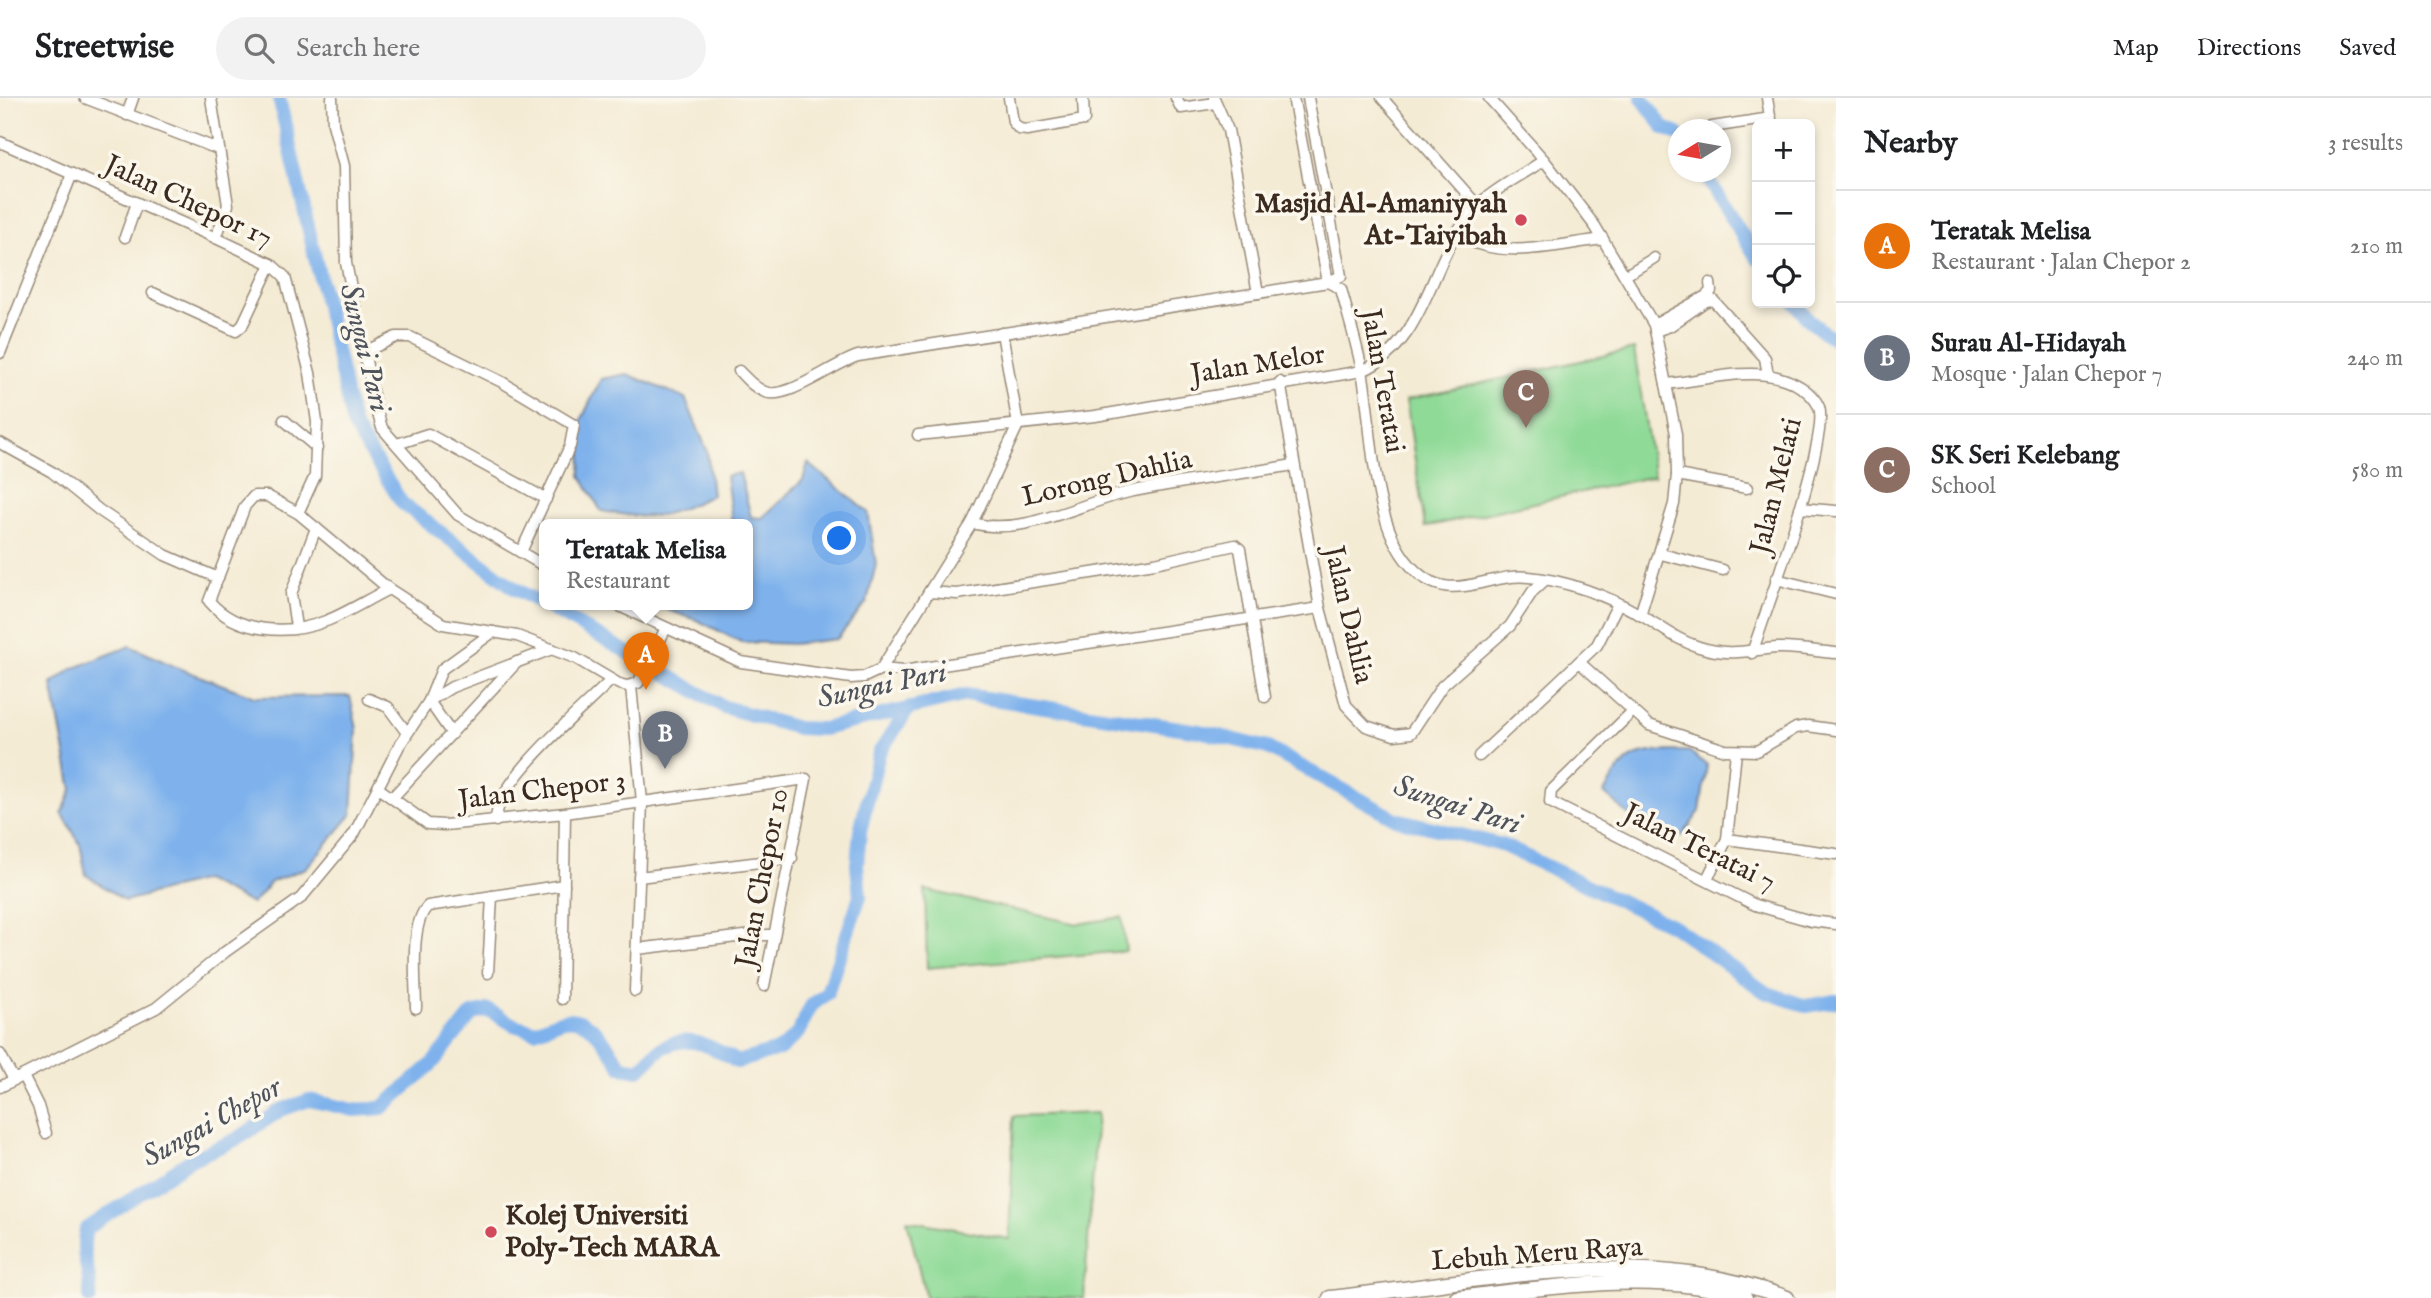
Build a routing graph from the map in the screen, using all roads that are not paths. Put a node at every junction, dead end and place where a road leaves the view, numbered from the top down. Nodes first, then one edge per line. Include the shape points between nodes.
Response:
1 (85, 98) edge
2 (133, 98) edge
3 (211, 98) edge
4 (332, 98) edge
5 (1009, 98) edge
6 (1083, 98) edge
7 (1176, 98) edge
8 (1308, 98) edge
9 (1382, 98) edge
10 (1489, 98) edge
11 (1767, 98) edge
12 (1214, 100) edge
13 (1294, 102) dead end
14 (128, 115) junction
15 (1771, 119) edge
16 (1752, 123) edge
17 (1731, 125) edge
18 (3, 143) edge
19 (218, 149) junction
20 (0, 155) edge
21 (1544, 160) junction
22 (72, 174) junction
23 (137, 203) junction
24 (1478, 206) junction
25 (1458, 235) junction
26 (125, 237) dead end
27 (216, 238) junction
28 (1603, 239) junction
29 (1654, 258) dead end
30 (271, 264) junction
31 (1626, 275) junction
32 (1328, 282) junction
33 (1710, 283) dead end
34 (153, 293) dead end
35 (1258, 293) junction
36 (1655, 328) junction
37 (1002, 333) junction
38 (364, 352) junction
39 (0, 353) edge
40 (739, 371) dead end
41 (1362, 371) junction
42 (1768, 374) junction
43 (1280, 382) junction
44 (1666, 384) junction
45 (284, 421) dead end
46 (1017, 425) junction
47 (918, 435) dead end
48 (0, 443) edge
49 (397, 444) junction
50 (317, 448) junction
51 (1294, 465) junction
52 (1677, 475) junction
53 (1747, 488) dead end
54 (546, 499) junction
55 (1800, 508) junction
56 (1836, 511) edge
57 (298, 513) junction
58 (972, 523) junction
59 (316, 528) junction
60 (521, 552) junction
61 (1661, 554) junction
62 (539, 563) edge
63 (1723, 570) dead end
64 (218, 578) junction
65 (1776, 579) junction
66 (1545, 580) junction
67 (389, 589) junction
68 (929, 592) junction
69 (1836, 594) edge
70 (1618, 604) junction
71 (1320, 608) junction
72 (628, 610) edge
73 (1640, 615) junction
74 (1252, 619) junction
75 (296, 627) junction
76 (666, 628) junction
77 (493, 632) junction
78 (552, 649) junction
79 (1752, 653) junction
80 (1836, 653) edge
81 (517, 662) junction
82 (1579, 662) junction
83 (881, 669) junction
84 (611, 680) junction
85 (631, 686) junction
86 (1265, 697) dead end
87 (369, 699) dead end
88 (429, 701) junction
89 (1633, 711) junction
90 (1836, 730) edge
91 (407, 733) junction
92 (452, 734) junction
93 (1736, 751) junction
94 (1479, 756) dead end
95 (806, 779) joint
96 (378, 788) junction
97 (393, 797) junction
98 (642, 802) junction
99 (565, 813) junction
100 (496, 821) junction
101 (1727, 839) junction
102 (1836, 854) edge
103 (792, 858) junction
104 (639, 877) junction
105 (1707, 879) junction
106 (564, 885) junction
107 (492, 896) junction
108 (1836, 925) edge
109 (774, 935) junction
110 (637, 949) junction
111 (488, 973) dead end
112 (764, 986) dead end
113 (635, 991) dead end
114 (562, 999) dead end
115 (416, 1008) dead end
116 (0, 1054) edge
117 (18, 1078) junction
118 (0, 1087) edge
119 (46, 1133) dead end
120 (1529, 1290) junction
121 (1330, 1298) edge
122 (1466, 1298) edge
123 (1512, 1298) edge
124 (1745, 1298) edge
125 (1787, 1298) edge

1 - 14 street
2 - 14 street
3 - 19 street
4 - 38 street via 333,124 344,166 346,263
5 - 6 street via 1013,122 1019,129 1084,120
7 - 12 street via 1181,108
8 - 32 street via 1341,276
9 - 24 street
10 - 21 street
11 - 15 street
12 - 35 street via 1228,130
13 - 32 street
14 - 19 street
16 - 17 street
18 - 20 street
18 - 22 street, Jalan Chepor 17
19 - 27 street via 228,205
21 - 24 street, Jalan Melor
21 - 28 street
22 - 23 street, Jalan Chepor 17
22 - 39 street
23 - 26 street
23 - 27 street, Jalan Chepor 17
24 - 25 street, Jalan Melor
25 - 28 street via 1476,246 1504,251
25 - 41 street, Jalan Melor via 1443,256 1408,332 1386,357
27 - 30 street, Jalan Chepor 17
28 - 31 street
29 - 31 street
30 - 34 street via 236,331
30 - 50 street, Jalan Chepor 17 via 287,280 295,306 314,396
31 - 36 street
32 - 35 street, Jalan Teratai
32 - 41 street, Jalan Teratai via 1341,289
33 - 36 street via 1706,296
35 - 37 street, Jalan Teratai
36 - 42 street via 1670,326 1713,300 1765,358
36 - 44 street
37 - 40 street, Jalan Teratai via 858,356 789,390 768,394
37 - 46 street
38 - 49 street via 380,422
38 - 54 street via 396,337 410,337 568,419 575,431
41 - 43 street, Jalan Melor
41 - 66 street, Jalan Teratai via 1377,482 1388,523 1409,565 1442,587 1471,587 1514,575
42 - 44 street, Jalan Melati
42 - 55 street, Jalan Melati via 1800,386 1819,408 1820,428
43 - 46 street, Jalan Melor via 1096,416
43 - 51 street, Jalan Dahlia
44 - 52 street via 1676,434
45 - 50 street
46 - 47 street, Jalan Melor
46 - 58 street
48 - 64 street via 52,472 165,555
49 - 54 street via 428,434
49 - 60 street via 458,515
50 - 57 street, Jalan Chepor 17 via 314,480
51 - 58 street, Lorong Dahlia via 1126,493 1029,522
51 - 71 street, Jalan Dahlia
52 - 53 street
52 - 61 street
54 - 60 street
55 - 56 street
55 - 65 street, Jalan Melati
57 - 59 street
57 - 64 street via 267,496 254,496 245,506
58 - 68 street
59 - 67 street
59 - 75 street via 291,594
60 - 62 street
61 - 63 street
61 - 73 street
64 - 75 street via 209,601 219,614 255,629
65 - 69 street
65 - 79 street, Jalan Melati
66 - 70 street, Jalan Teratai
66 - 71 street, Jalan Dahlia via 1532,591 1510,626 1442,686 1417,725 1405,735 1366,726 1346,705
67 - 75 street via 326,621
67 - 77 street via 443,624
68 - 74 street via 957,594 1154,563 1235,545 1240,549
68 - 83 street
70 - 73 street, Jalan Teratai
70 - 82 street via 1600,641
71 - 74 street
72 - 76 street
73 - 79 street, Jalan Teratai via 1676,639 1701,648
74 - 83 street via 903,671
74 - 86 street
76 - 83 street via 753,665 850,678
76 - 85 street via 641,678
77 - 78 street
77 - 88 street via 442,669
78 - 81 street
78 - 84 street
79 - 80 street, Jalan Teratai via 1778,648
81 - 88 street
81 - 92 street
82 - 89 street
82 - 94 street
84 - 85 street
84 - 100 street via 510,781
85 - 98 street
87 - 91 street via 388,706
88 - 91 street
88 - 92 street
89 - 93 street via 1649,725 1676,736
89 - 105 street, Jalan Teratai 7 via 1549,798
90 - 93 street via 1808,726 1757,751
91 - 96 street
92 - 97 street
93 - 101 street
95 - 98 street, Jalan Chepor 3
95 - 103 street, Jalan Chepor 10
96 - 97 street, Jalan Chepor 3
96 - 117 street via 354,834 290,907 156,1008
97 - 100 street, Jalan Chepor 3 via 428,824
98 - 99 street, Jalan Chepor 3
98 - 104 street
99 - 100 street, Jalan Chepor 3
99 - 106 street
101 - 102 street
101 - 105 street
103 - 104 street
103 - 109 street, Jalan Chepor 10
104 - 110 street
105 - 108 street, Jalan Teratai 7 via 1755,905
106 - 107 street
106 - 114 street
107 - 111 street
107 - 115 street via 428,906 420,915
109 - 110 street
109 - 112 street, Jalan Chepor 10
110 - 113 street
116 - 117 street
117 - 118 street
117 - 119 street via 38,1106
120 - 122 main road, Lebuh Meru Raya
120 - 123 street
120 - 124 main road, Lebuh Meru Raya via 1657,1284
121 - 125 main road, Lebuh Meru Raya via 1617,1268 1720,1277

